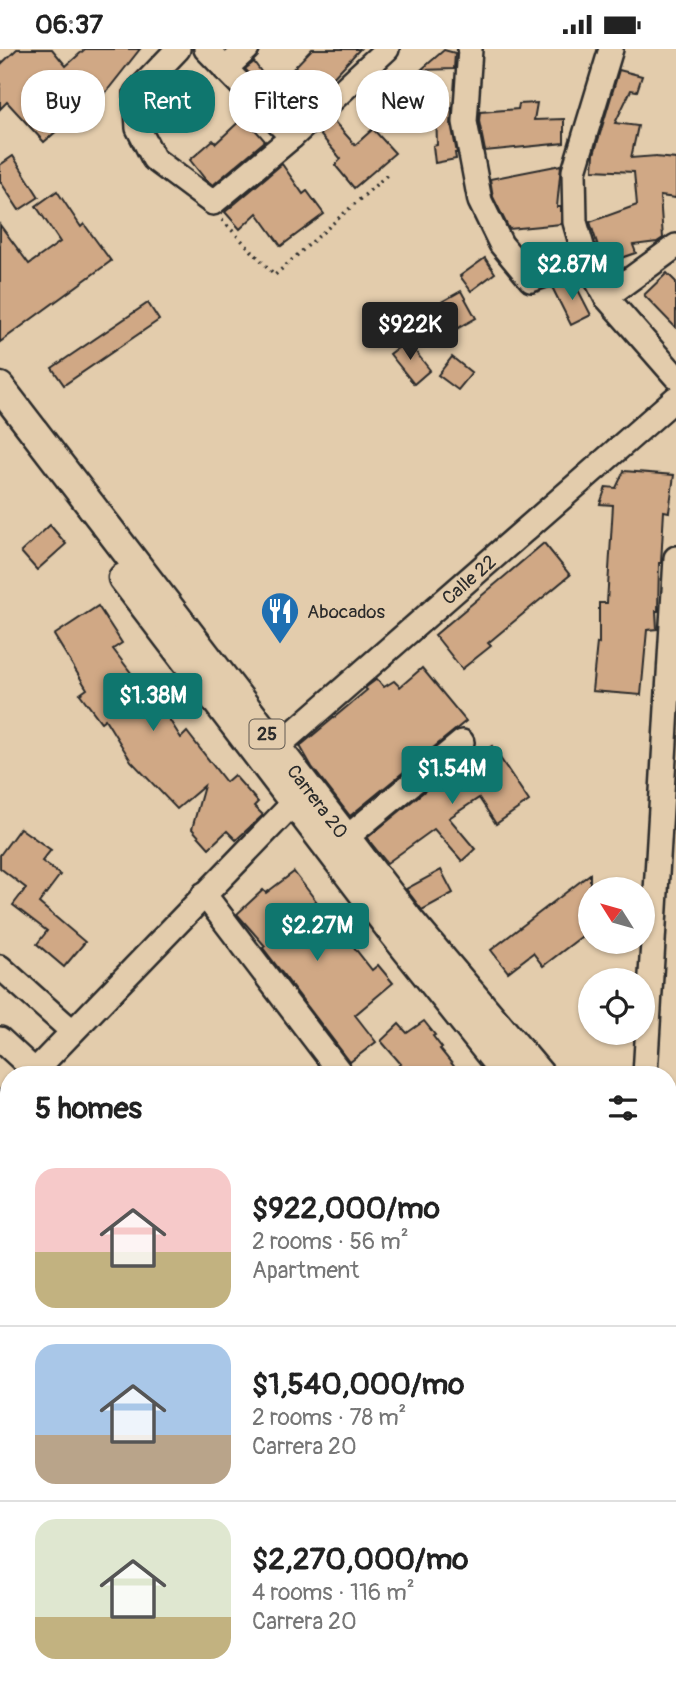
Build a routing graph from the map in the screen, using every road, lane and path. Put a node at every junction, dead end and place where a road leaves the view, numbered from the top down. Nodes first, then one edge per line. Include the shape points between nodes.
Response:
1 (178, 49) edge
2 (206, 49) edge
3 (247, 49) edge
4 (387, 49) edge
5 (470, 49) edge
6 (611, 49) edge
7 (226, 69) junction
8 (292, 137) junction
9 (387, 175) dead end
10 (213, 203) junction
11 (676, 246) edge
12 (586, 260) junction
13 (606, 297) junction
14 (676, 377) edge
15 (0, 387) edge
16 (676, 398) edge
17 (0, 418) edge
18 (676, 558) edge
19 (673, 652) edge
20 (462, 743) dead end
21 (269, 753) junction
22 (301, 795) junction
23 (346, 838) junction
24 (204, 894) junction
25 (0, 967) edge
26 (72, 1031) junction
27 (0, 1039) edge
28 (28, 1066) edge
29 (41, 1066) edge
30 (335, 1066) edge
31 (500, 1066) edge
32 (532, 1066) edge
33 (646, 1066) edge

1 - 10 street via 136,93 138,128 154,159
2 - 7 street
3 - 7 street
4 - 8 street
5 - 12 street via 465,121 480,201 501,244 531,280
6 - 12 street via 575,171 575,222
7 - 8 street
8 - 10 street
9 - 10 path via 275,275 224,223
11 - 13 street
12 - 13 street
13 - 14 street
15 - 21 main road, Carrera 20 / 25
16 - 21 street, Calle 22
17 - 21 main road, Carrera 20 / 25
18 - 19 street
19 - 33 street
20 - 23 street
21 - 22 main road, Carrera 20 / 25
22 - 23 main road, Carrera 20 / 25
22 - 24 street
22 - 31 main road, Carrera 20 / 25 via 395,935
23 - 32 main road, Carrera 20 / 25 via 409,921
24 - 26 street
24 - 30 street
25 - 26 street
26 - 29 street
27 - 28 street

